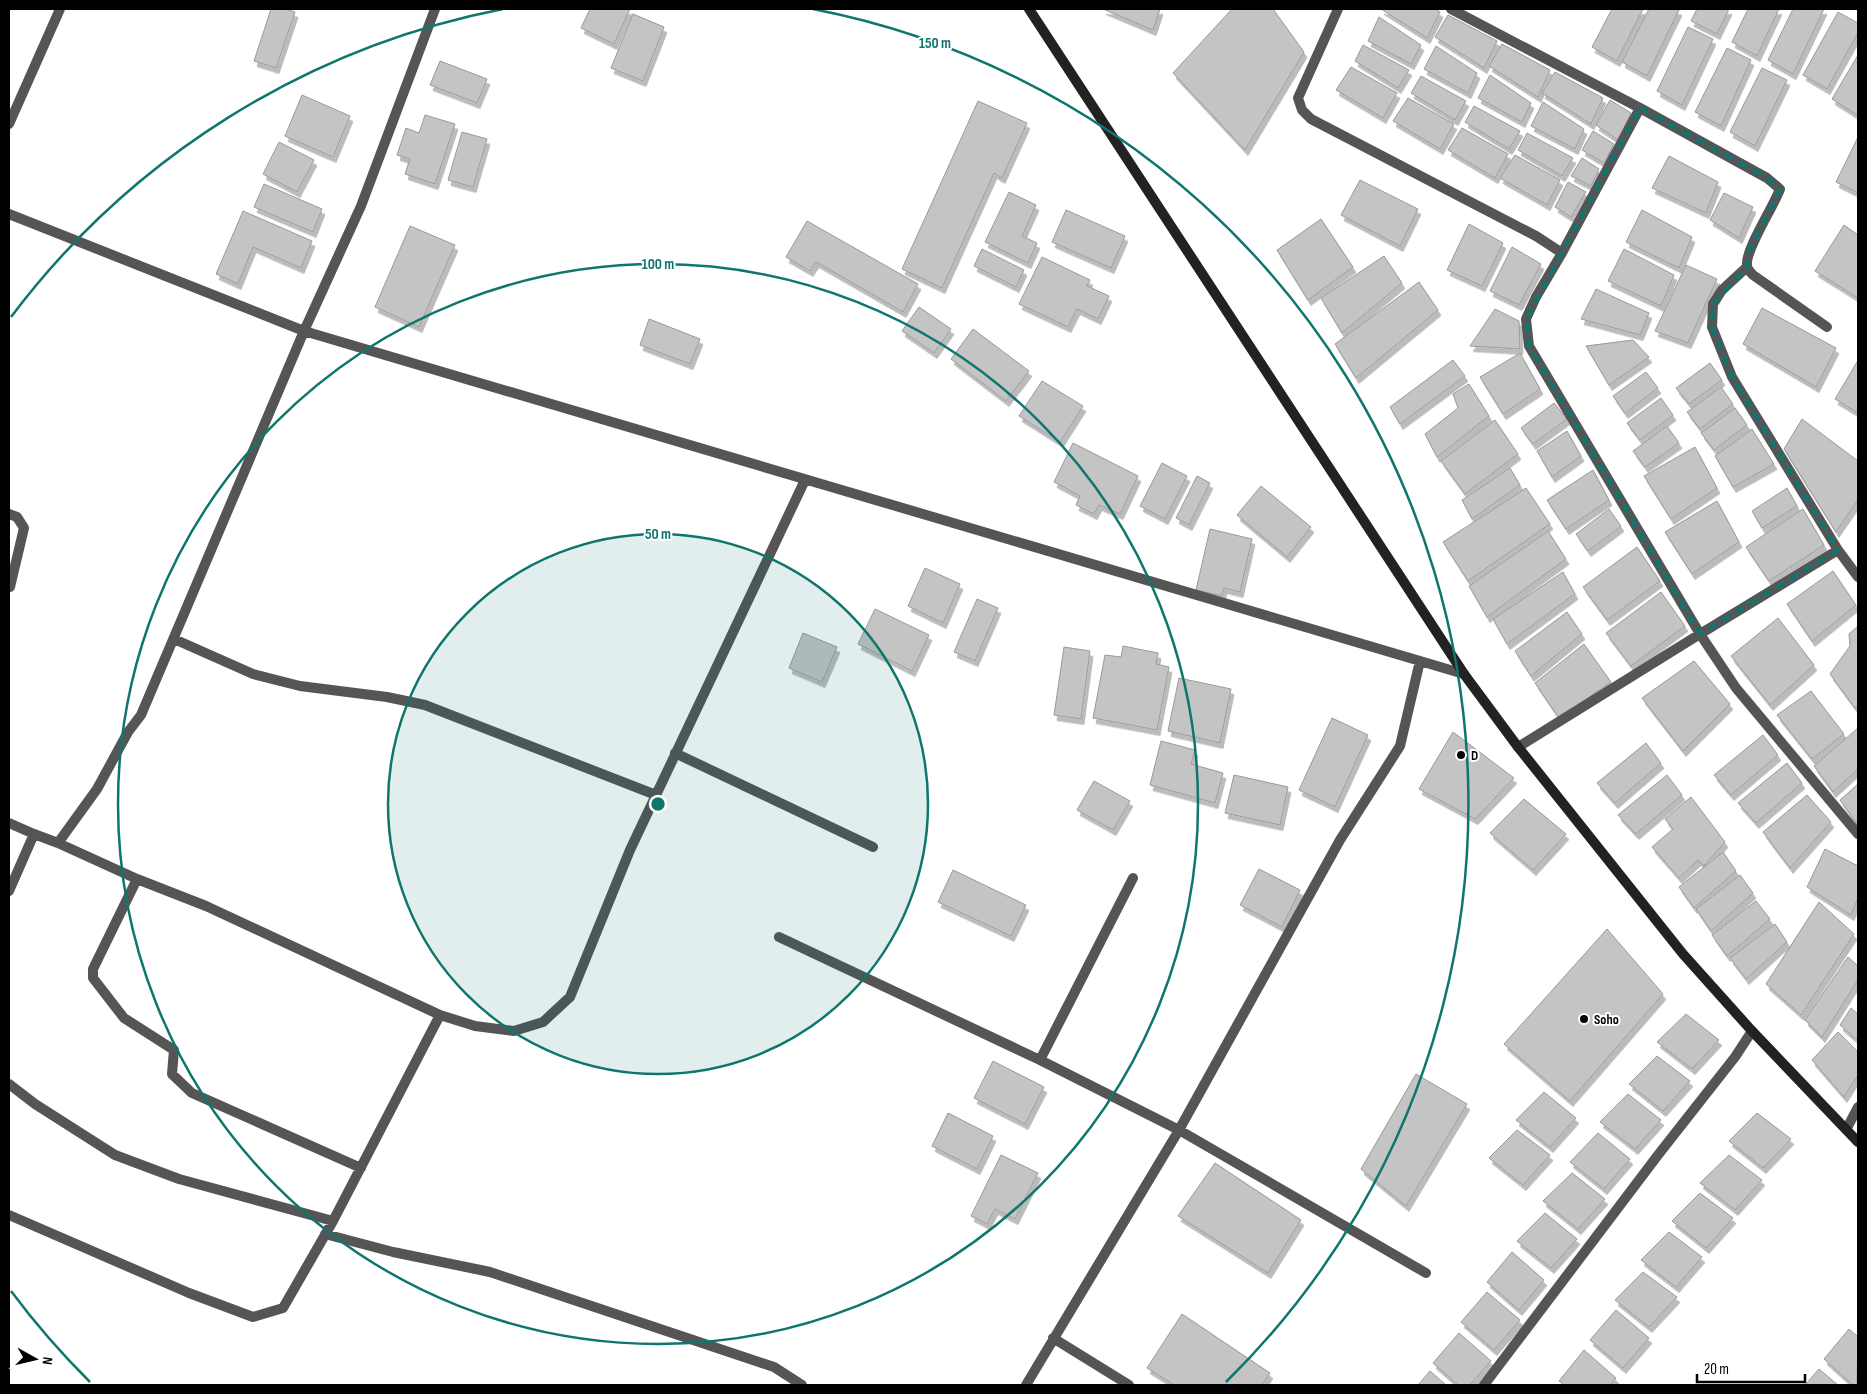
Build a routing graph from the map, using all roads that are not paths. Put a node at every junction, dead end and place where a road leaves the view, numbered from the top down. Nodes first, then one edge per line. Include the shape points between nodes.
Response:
1 (60, 9) edge
2 (435, 9) edge
3 (1029, 9) edge
4 (1338, 9) edge
5 (1451, 9) edge
6 (1640, 108) junction
7 (9, 124) edge
8 (9, 214) edge
9 (1562, 253) junction
10 (1747, 267) junction
11 (1827, 327) dead end
12 (304, 331) junction
13 (805, 480) junction
14 (9, 514) edge
15 (1838, 550) junction
16 (1858, 577) edge
17 (10, 587) dead end
18 (1700, 634) junction
19 (174, 639) junction
20 (1420, 662) junction
21 (1464, 674) junction
22 (1518, 747) junction
23 (675, 753) junction
24 (656, 795) junction
25 (9, 823) edge
26 (34, 834) junction
27 (1858, 834) edge
28 (58, 843) junction
29 (873, 847) dead end
30 (1133, 878) dead end
31 (137, 879) junction
32 (9, 891) edge
33 (779, 937) dead end
34 (440, 1015) junction
35 (1752, 1031) junction
36 (1040, 1060) junction
37 (9, 1084) edge
38 (1858, 1108) edge
39 (1847, 1128) junction
40 (1179, 1130) junction
41 (1858, 1142) edge
42 (361, 1168) junction
43 (9, 1215) edge
44 (333, 1222) junction
45 (325, 1234) junction
46 (1426, 1273) dead end
47 (1053, 1338) junction
48 (802, 1385) edge
49 (1026, 1385) edge
50 (1129, 1385) edge
51 (1484, 1385) edge

1 - 7 street
2 - 12 street via 361,206
3 - 21 street
4 - 9 street via 1298,98 1302,110 1311,119 1536,236
5 - 6 street
6 - 9 street
6 - 10 street via 1768,178 1780,189 1747,255
8 - 12 street
9 - 18 street via 1526,319 1529,346
10 - 11 street via 1753,275
10 - 15 street via 1722,290 1713,304 1712,327 1732,377
12 - 13 street
12 - 19 street
13 - 20 street
13 - 23 street
14 - 17 street via 17,517 24,528
15 - 16 street
15 - 18 street
18 - 22 street
18 - 27 street via 1736,688
19 - 24 street via 253,674 300,686 424,705
19 - 28 street via 142,715 128,732 97,789
20 - 21 street
20 - 40 street via 1400,746 1340,840
21 - 22 street
22 - 35 street via 1682,954
23 - 24 street
23 - 29 street
24 - 34 street via 570,997 543,1022 514,1032 475,1026
25 - 26 street
26 - 28 street
26 - 32 street
28 - 31 street
30 - 36 street
31 - 34 street via 206,906
31 - 42 street via 92,969 93,978 124,1018 174,1050 172,1074 192,1093
33 - 36 street
34 - 42 street
35 - 39 street
35 - 51 street
36 - 40 street
37 - 44 street via 115,1155 179,1180
38 - 39 street
39 - 41 street
40 - 46 street
40 - 47 street
42 - 44 street
43 - 45 street via 189,1293 253,1317 283,1308
44 - 45 street
45 - 48 street via 490,1272 774,1367
47 - 49 street
47 - 50 street

